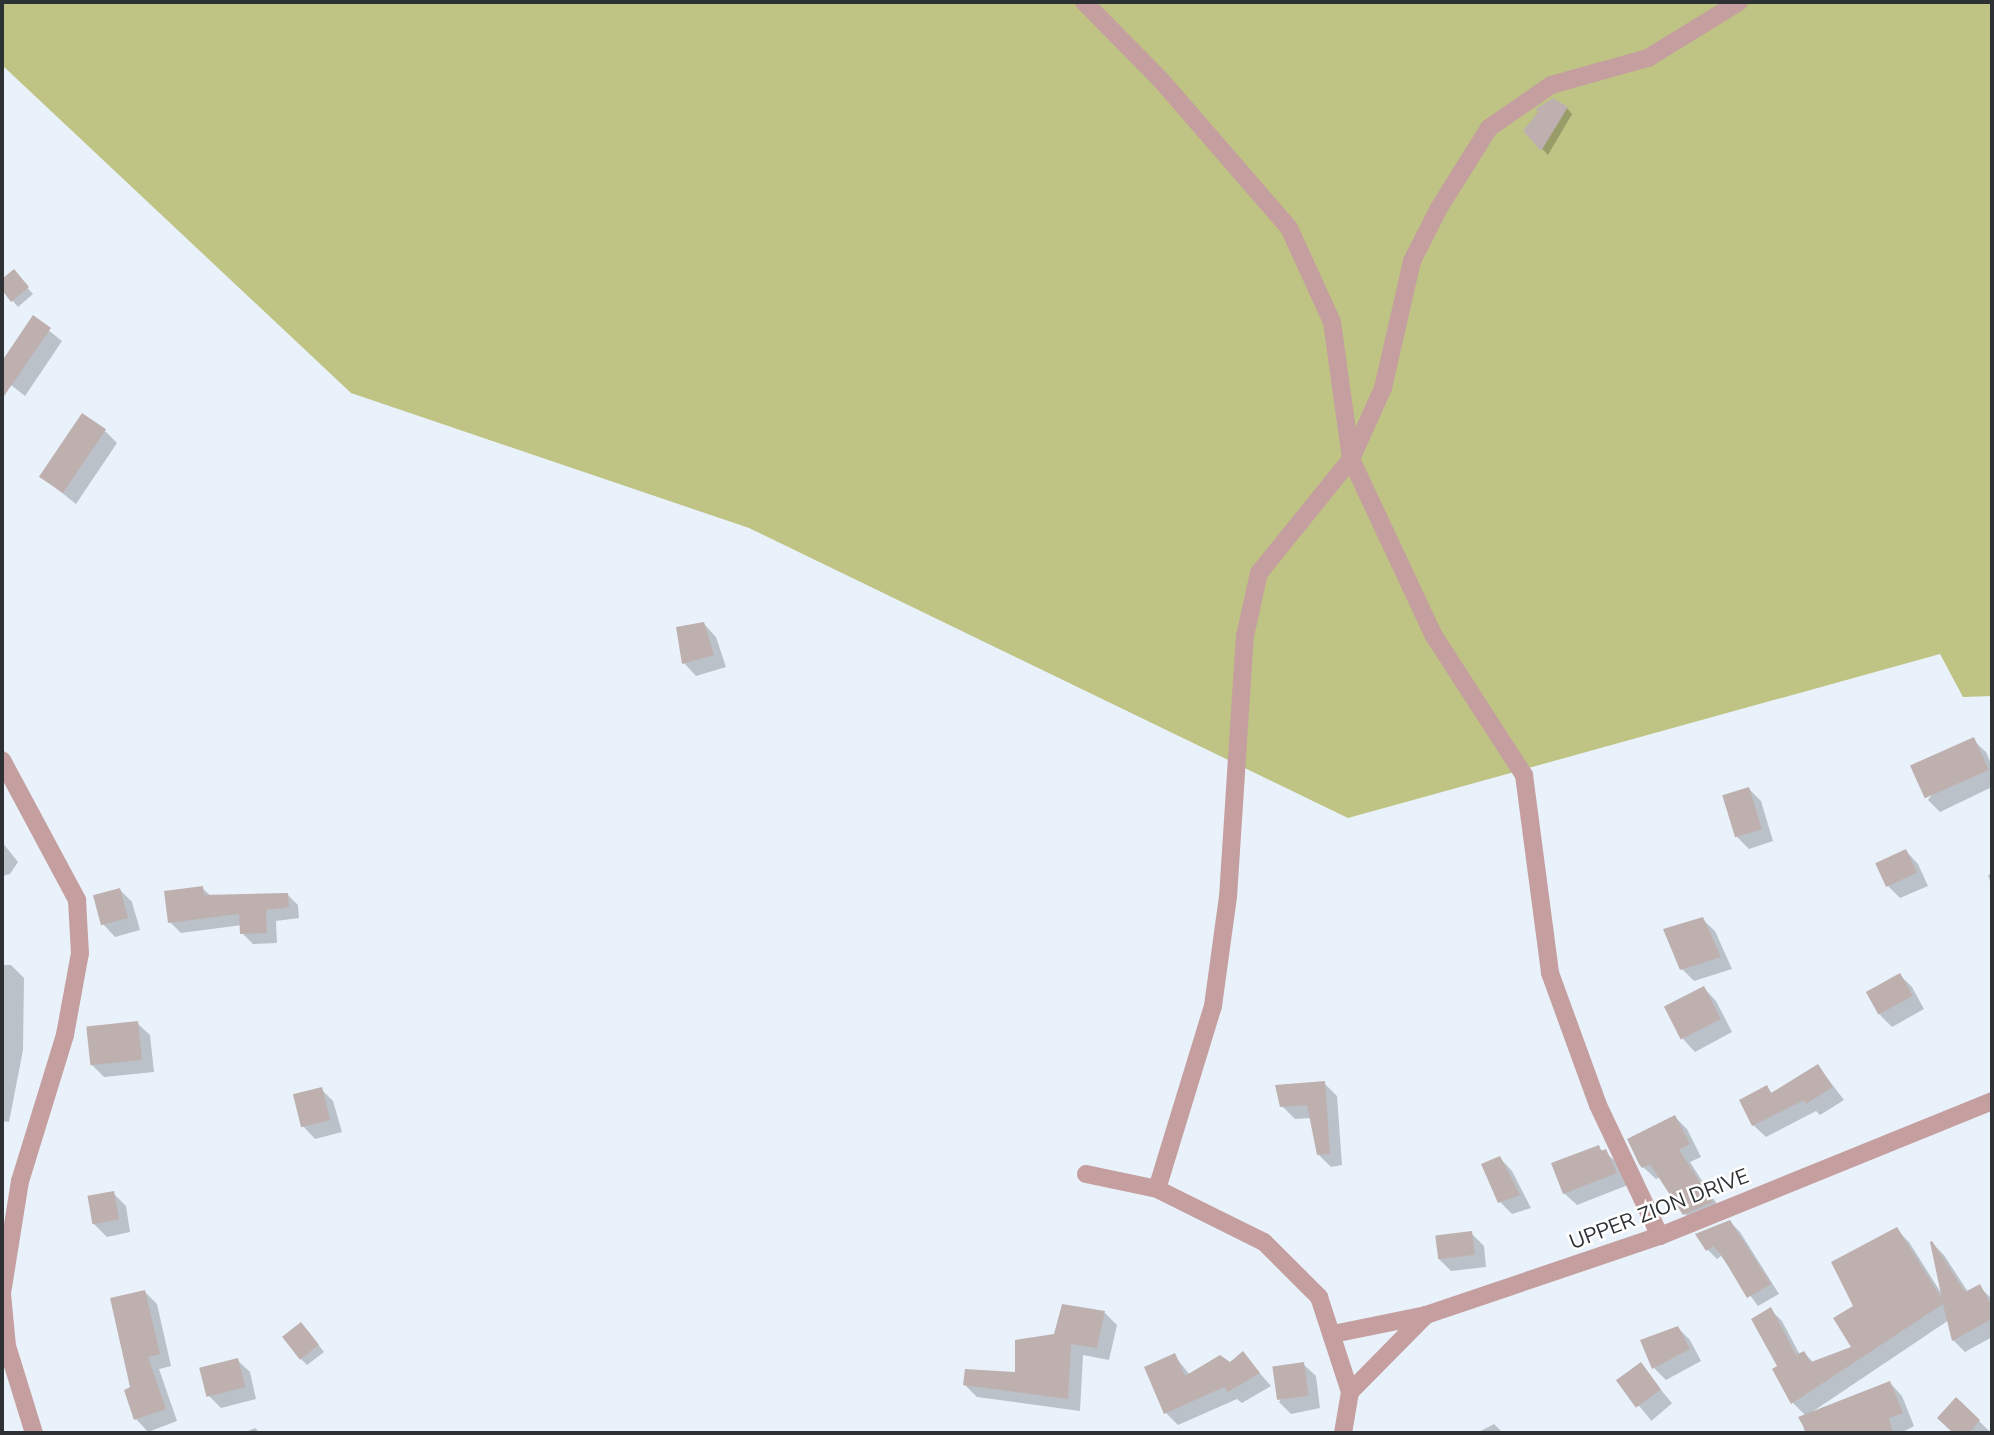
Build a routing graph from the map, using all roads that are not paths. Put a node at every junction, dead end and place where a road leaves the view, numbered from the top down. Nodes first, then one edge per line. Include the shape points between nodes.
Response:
1 (1084, 2) edge
2 (1739, 2) edge
3 (1351, 459) junction
4 (2, 760) edge
5 (1992, 1101) edge
6 (1086, 1174) dead end
7 (1157, 1189) junction
8 (1660, 1236) junction
9 (1426, 1315) junction
10 (1333, 1334) junction
11 (1350, 1392) junction
12 (34, 1433) edge
13 (1343, 1433) edge

1 - 3 street via 1160,79 1289,228 1332,322
2 - 3 street via 1648,58 1551,85 1489,128 1412,261 1383,388
3 - 7 street via 1259,573 1245,636 1228,897 1213,1006
3 - 8 street via 1434,636 1524,775 1550,973 1598,1105
4 - 12 street via 76,900 80,953 65,1035 20,1181 2,1294 7,1346
5 - 8 street, UPPER ZION DRIVE
6 - 7 street
7 - 10 street via 1264,1242 1319,1297
8 - 9 street, UPPER ZION DRIVE
9 - 10 street, UPPER ZION DRIVE
9 - 11 street
10 - 11 street
11 - 13 street

